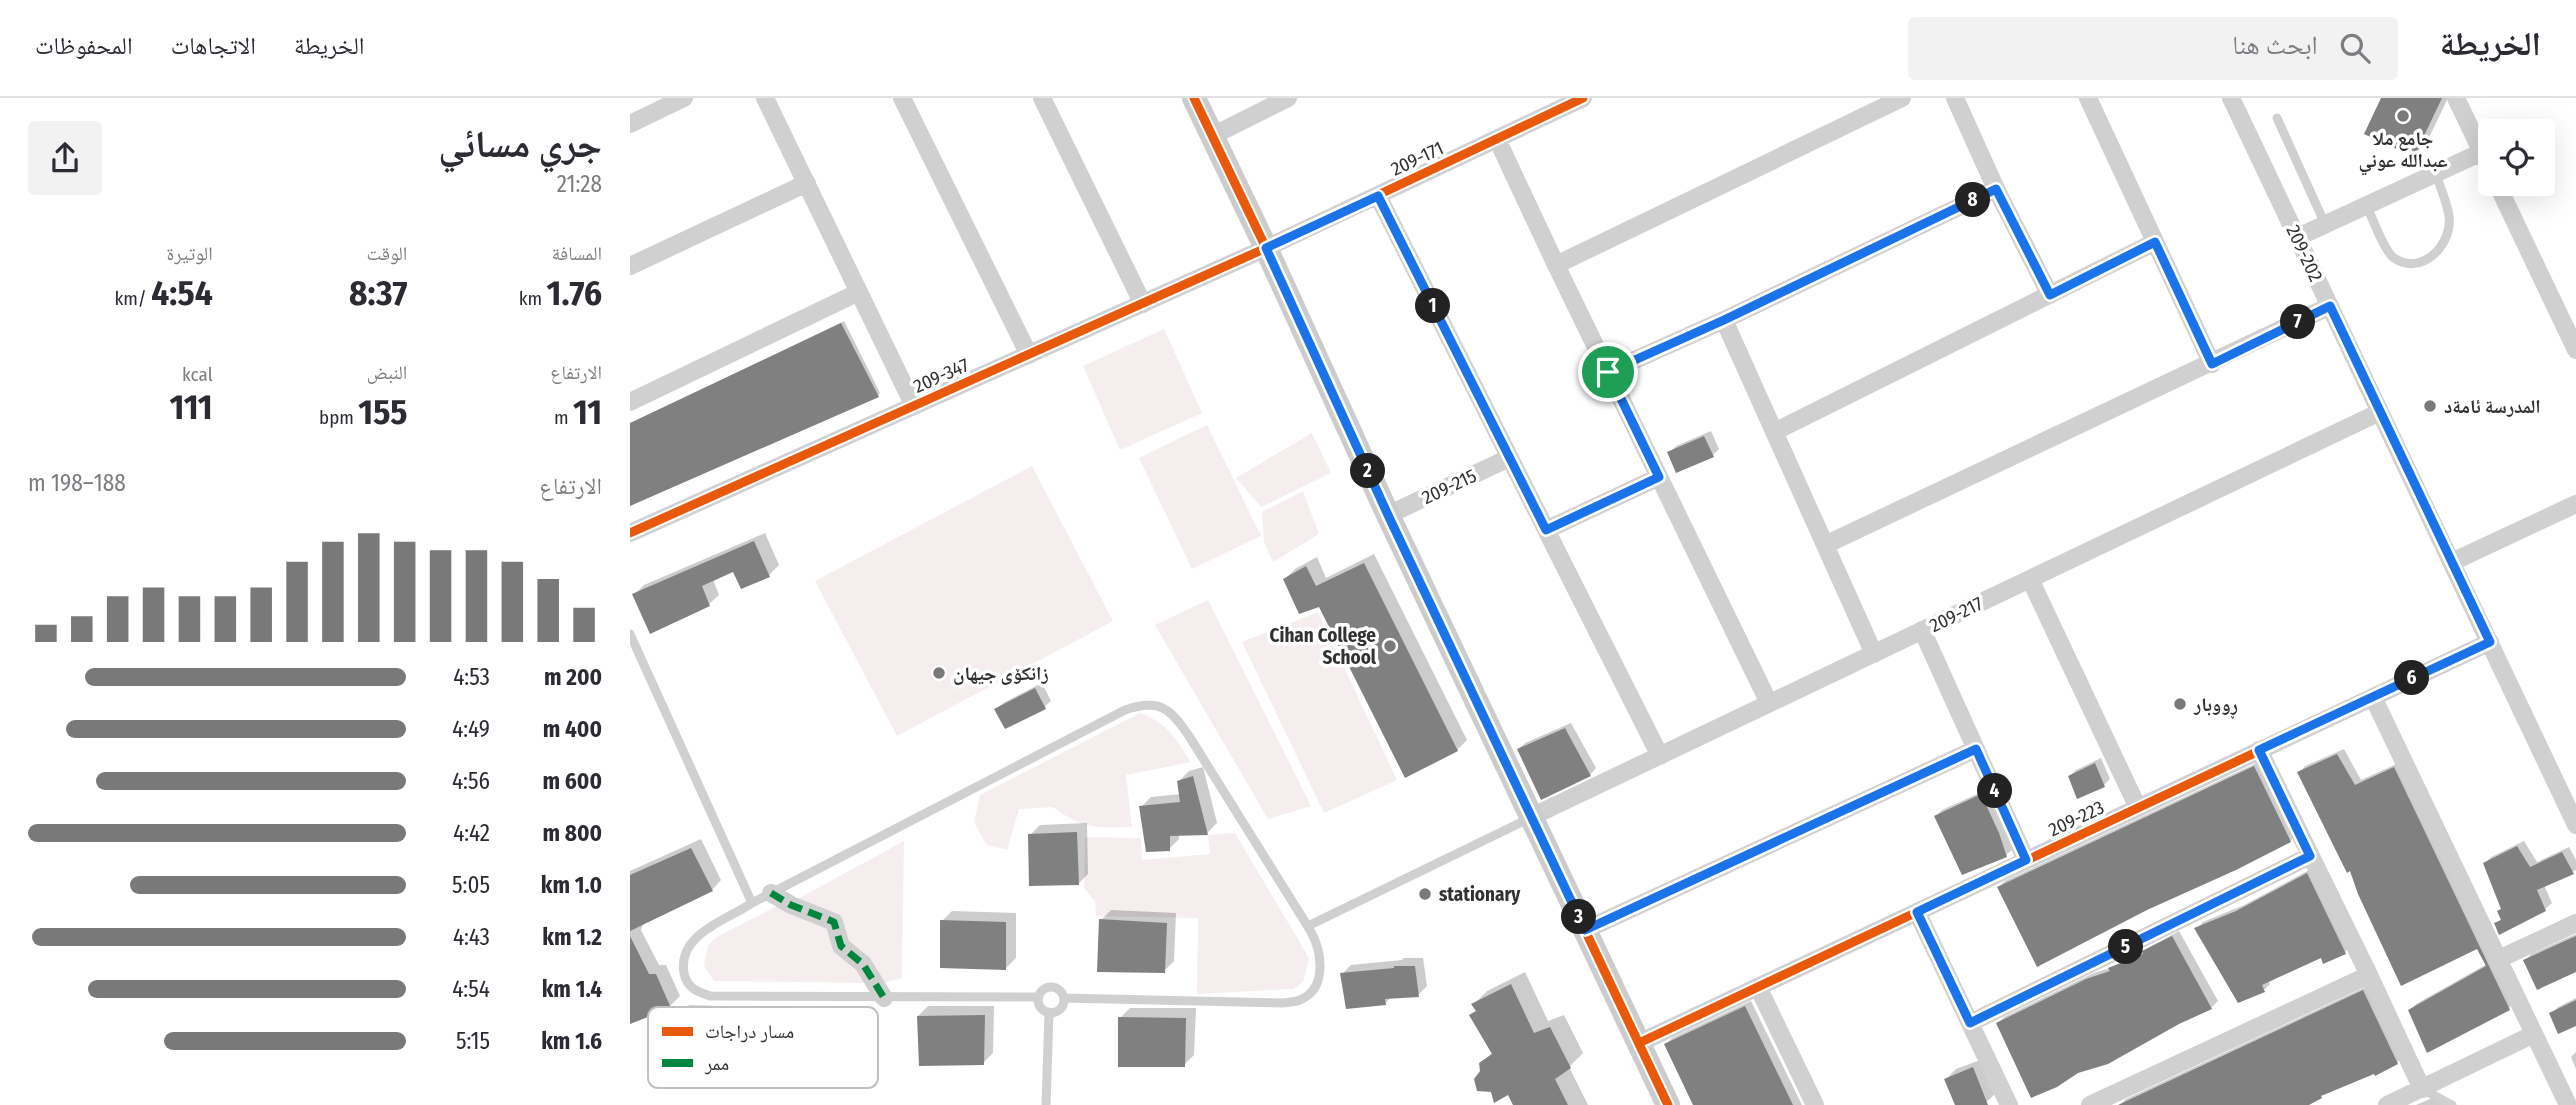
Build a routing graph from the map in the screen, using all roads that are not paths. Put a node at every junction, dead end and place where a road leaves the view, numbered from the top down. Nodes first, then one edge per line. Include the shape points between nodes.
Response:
1 (684, 98) edge
2 (765, 98) edge
3 (902, 98) edge
4 (1042, 98) edge
5 (1194, 98) edge
6 (1288, 98) edge
7 (1583, 98) edge
8 (1902, 98) edge
9 (1955, 98) edge
10 (2088, 98) edge
11 (2231, 98) edge
12 (2456, 98) edge
13 (660, 103) edge
14 (2277, 118) dead end
15 (630, 124) edge
16 (1212, 136) junction
17 (1497, 139) junction
18 (2478, 144) edge
19 (2478, 154) edge
20 (2436, 174) junction
21 (807, 183) junction
22 (1996, 189) junction
23 (1378, 196) junction
24 (2503, 196) edge
25 (2367, 206) junction
26 (2325, 225) junction
27 (2298, 237) junction
28 (2155, 242) junction
29 (1266, 248) junction
30 (1556, 265) junction
31 (630, 266) edge
32 (859, 292) junction
33 (2050, 295) junction
34 (1143, 304) junction
35 (2330, 306) junction
36 (1724, 320) junction
37 (2576, 350) edge
38 (1029, 355) junction
39 (2212, 364) junction
40 (1608, 372) junction
41 (630, 402) edge
42 (914, 406) junction
43 (2380, 412) junction
44 (1774, 432) junction
45 (1509, 458) junction
46 (1659, 477) junction
47 (2576, 504) edge
48 (1388, 515) junction
49 (1546, 530) junction
50 (630, 533) edge
51 (1825, 545) junction
52 (2452, 562) junction
53 (2030, 579) junction
54 (1922, 630) junction
55 (630, 634) edge
56 (2490, 642) junction
57 (1874, 654) junction
58 (2373, 697) junction
59 (1769, 703) junction
60 (1976, 749) junction
61 (2259, 750) junction
62 (1660, 756) junction
63 (2137, 808) junction
64 (1531, 817) junction
65 (2576, 825) edge
66 (2310, 856) junction
67 (2026, 860) junction
68 (771, 893) junction
69 (752, 903) junction
70 (1917, 912) junction
71 (2576, 923) edge
72 (1308, 926) junction
73 (1585, 930) junction
74 (2498, 959) junction
75 (2369, 975) junction
76 (1758, 987) junction
77 (1039, 997) junction
78 (884, 998) junction
79 (1064, 998) junction
80 (1049, 1012) junction
81 (1970, 1023) junction
82 (2534, 1034) junction
83 (1639, 1043) junction
84 (2422, 1088) junction
85 (1046, 1105) edge
86 (1668, 1105) edge
87 (1815, 1105) edge
88 (2009, 1105) edge
89 (2092, 1105) edge
90 (2387, 1105) edge
91 (2452, 1105) edge
92 (2568, 1105) edge

1 - 13 street
2 - 21 street
3 - 38 street
4 - 34 street
5 - 16 street
6 - 16 street
7 - 17 street, 209-171
8 - 30 street
9 - 22 street
10 - 28 street
11 - 27 street, 209-202
12 - 18 street
13 - 15 street
14 - 26 lane
16 - 29 street
17 - 23 street, 209-171
17 - 30 street
19 - 20 street
20 - 25 street
20 - 25 lane via 2449,217 2447,236 2442,247 2422,263 2408,265 2392,257
21 - 31 street
21 - 32 street
22 - 33 street
22 - 36 street
23 - 29 street, 209-171
23 - 45 street
24 - 37 street
25 - 26 street
26 - 27 street
27 - 35 street, 209-202
28 - 33 street
28 - 39 street
29 - 34 street, 209-347
29 - 48 street
30 - 40 street
32 - 41 street
32 - 42 street
33 - 44 street
34 - 38 street, 209-347
35 - 39 street
35 - 43 street, 209-202
36 - 40 street
36 - 44 street
38 - 42 street, 209-347
39 - 51 street
40 - 46 street
42 - 50 street, 209-347
43 - 52 street, 209-202
43 - 53 street, 209-217
44 - 51 street
45 - 48 street, 209-215
45 - 49 street
46 - 49 street
46 - 59 street
47 - 52 street
48 - 64 street
49 - 62 street
51 - 57 street
52 - 56 street, 209-202
53 - 54 street, 209-217
53 - 63 street
54 - 57 street, 209-217
54 - 60 street
55 - 69 lane
56 - 58 street, 209-223
56 - 65 street, 209-202
57 - 59 street, 209-217
58 - 61 street, 209-223
58 - 74 street
59 - 62 street, 209-217
60 - 67 street
60 - 73 street
61 - 63 street, 209-223
61 - 66 street
62 - 64 street, 209-217
63 - 67 street, 209-223
64 - 72 lane
64 - 73 street
66 - 75 street
66 - 81 street
67 - 70 street, 209-223
68 - 69 lane
68 - 72 lane via 1125,710 1151,704 1170,711 1184,728
68 - 78 street via 834,922 841,946 863,964
69 - 78 lane via 691,943 683,967 693,990 737,998
70 - 76 street, 209-223
70 - 81 street
71 - 74 street
72 - 79 lane via 1321,971 1300,1000
73 - 83 street
74 - 82 street
75 - 84 street
75 - 89 street
76 - 83 street, 209-223
76 - 87 street
77 - 78 lane
77 - 79 lane via 1052,987
77 - 80 lane via 1042,1008
79 - 80 lane via 1060,1009
80 - 85 lane
81 - 88 street
82 - 84 street
82 - 92 street
83 - 86 street
84 - 90 street
84 - 91 lane

